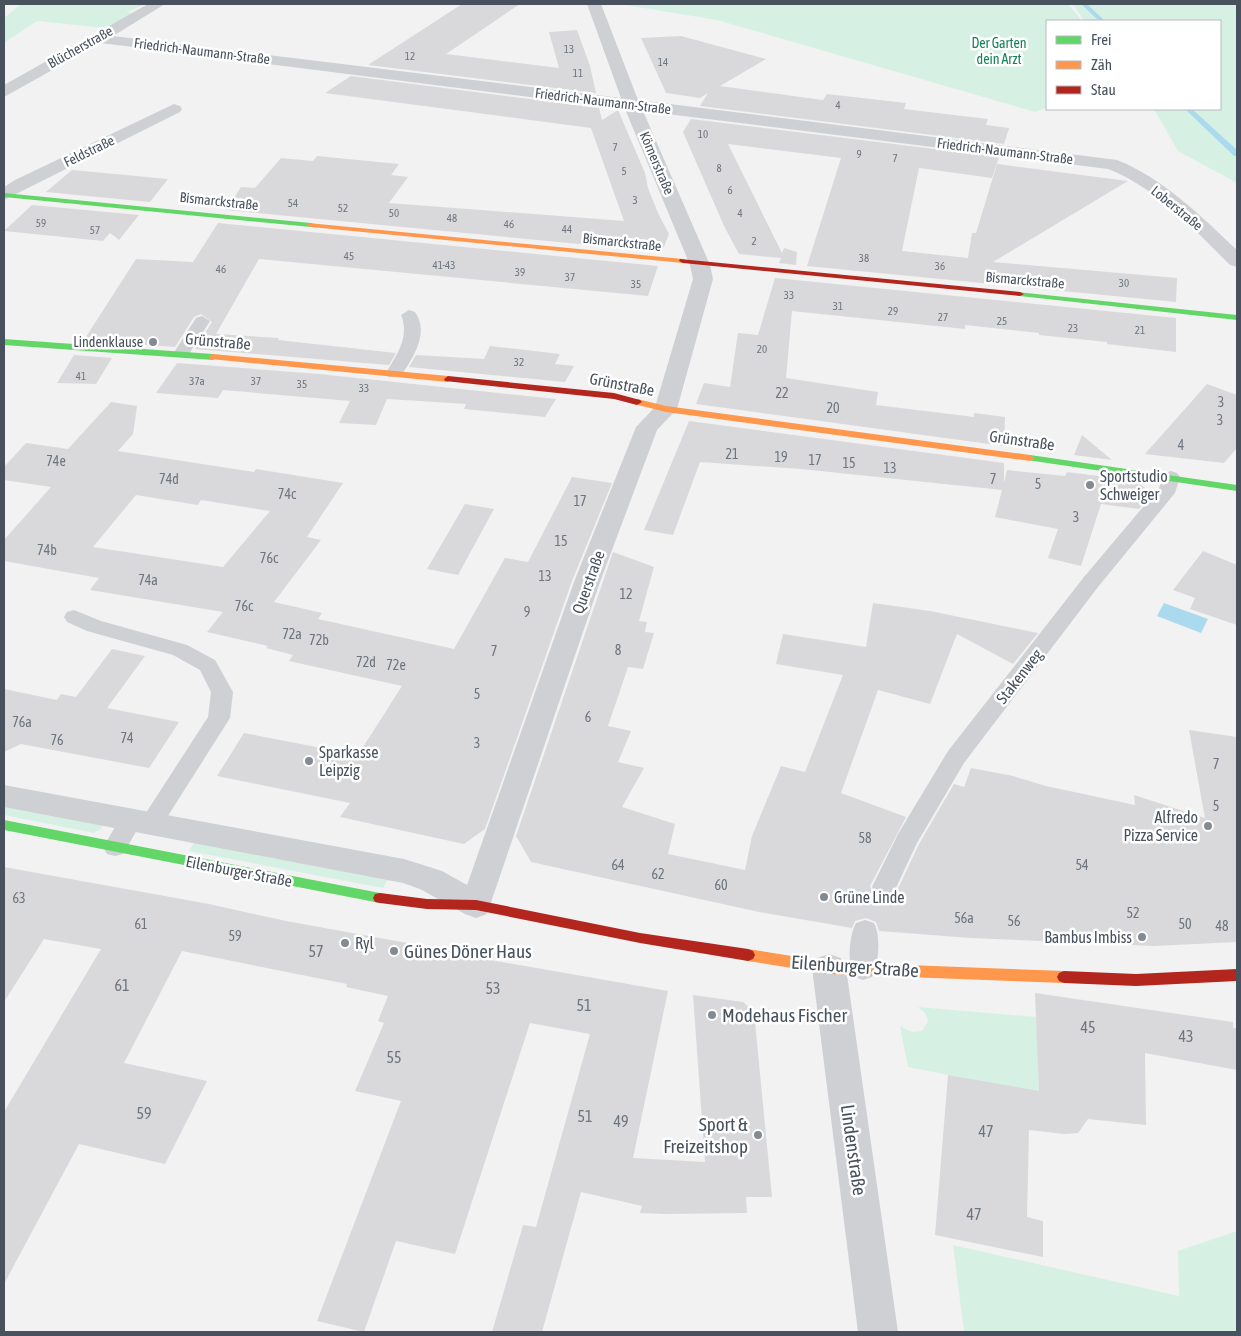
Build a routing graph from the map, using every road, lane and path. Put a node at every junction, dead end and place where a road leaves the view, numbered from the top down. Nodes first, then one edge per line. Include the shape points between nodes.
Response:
1 (158, 4) edge
2 (594, 4) edge
3 (96, 38) junction
4 (4, 92) edge
5 (632, 105) junction
6 (174, 109) dead end
7 (1110, 164) joint
8 (4, 195) edge
9 (1237, 261) edge
10 (700, 265) junction
11 (408, 315) dead end
12 (1237, 318) edge
13 (202, 321) dead end
14 (4, 342) edge
15 (181, 354) junction
16 (394, 373) junction
17 (666, 409) junction
18 (1171, 477) junction
19 (1235, 484) edge
20 (74, 617) dead end
21 (4, 796) edge
22 (141, 822) junction
23 (4, 825) edge
24 (115, 847) junction
25 (884, 887) dead end
26 (476, 905) junction
27 (865, 930) dead end
28 (846, 968) junction
29 (1235, 977) edge
30 (878, 1332) edge

1 - 3 street, Blücherstraße
2 - 5 street, Körnerstraße
3 - 4 street, Blücherstraße
3 - 5 street, Friedrich-Naumann-Straße
5 - 7 street, Friedrich-Naumann-Straße
5 - 10 street, Körnerstraße
6 - 8 street, Feldstraße
7 - 9 street, Loberstraße via 1126,169 1175,205
8 - 10 street, Bismarckstraße
10 - 12 street, Bismarckstraße
10 - 17 street via 703,279
11 - 16 lane via 414,324 414,334
13 - 15 lane
14 - 15 street, Grünstraße
15 - 16 street, Grünstraße
16 - 17 street, Grünstraße via 614,396
17 - 18 street, Grünstraße
17 - 26 street, Querstraße via 647,427 587,582
18 - 19 street, Grünstraße
18 - 25 lane, Stakenweg via 1168,489 1090,582 956,757 906,840
20 - 22 lane via 94,626 180,650 208,665 222,692 219,718
21 - 22 street, Eilenburger Straße
22 - 24 lane
22 - 26 street, Eilenburger Straße via 404,871 431,880
23 - 24 street, Eilenburger Straße
24 - 26 street, Eilenburger Straße via 391,900
26 - 28 street, Eilenburger Straße via 640,938
27 - 28 lane
28 - 29 street, Eilenburger Straße via 1136,980
28 - 30 street, Lindenstraße

